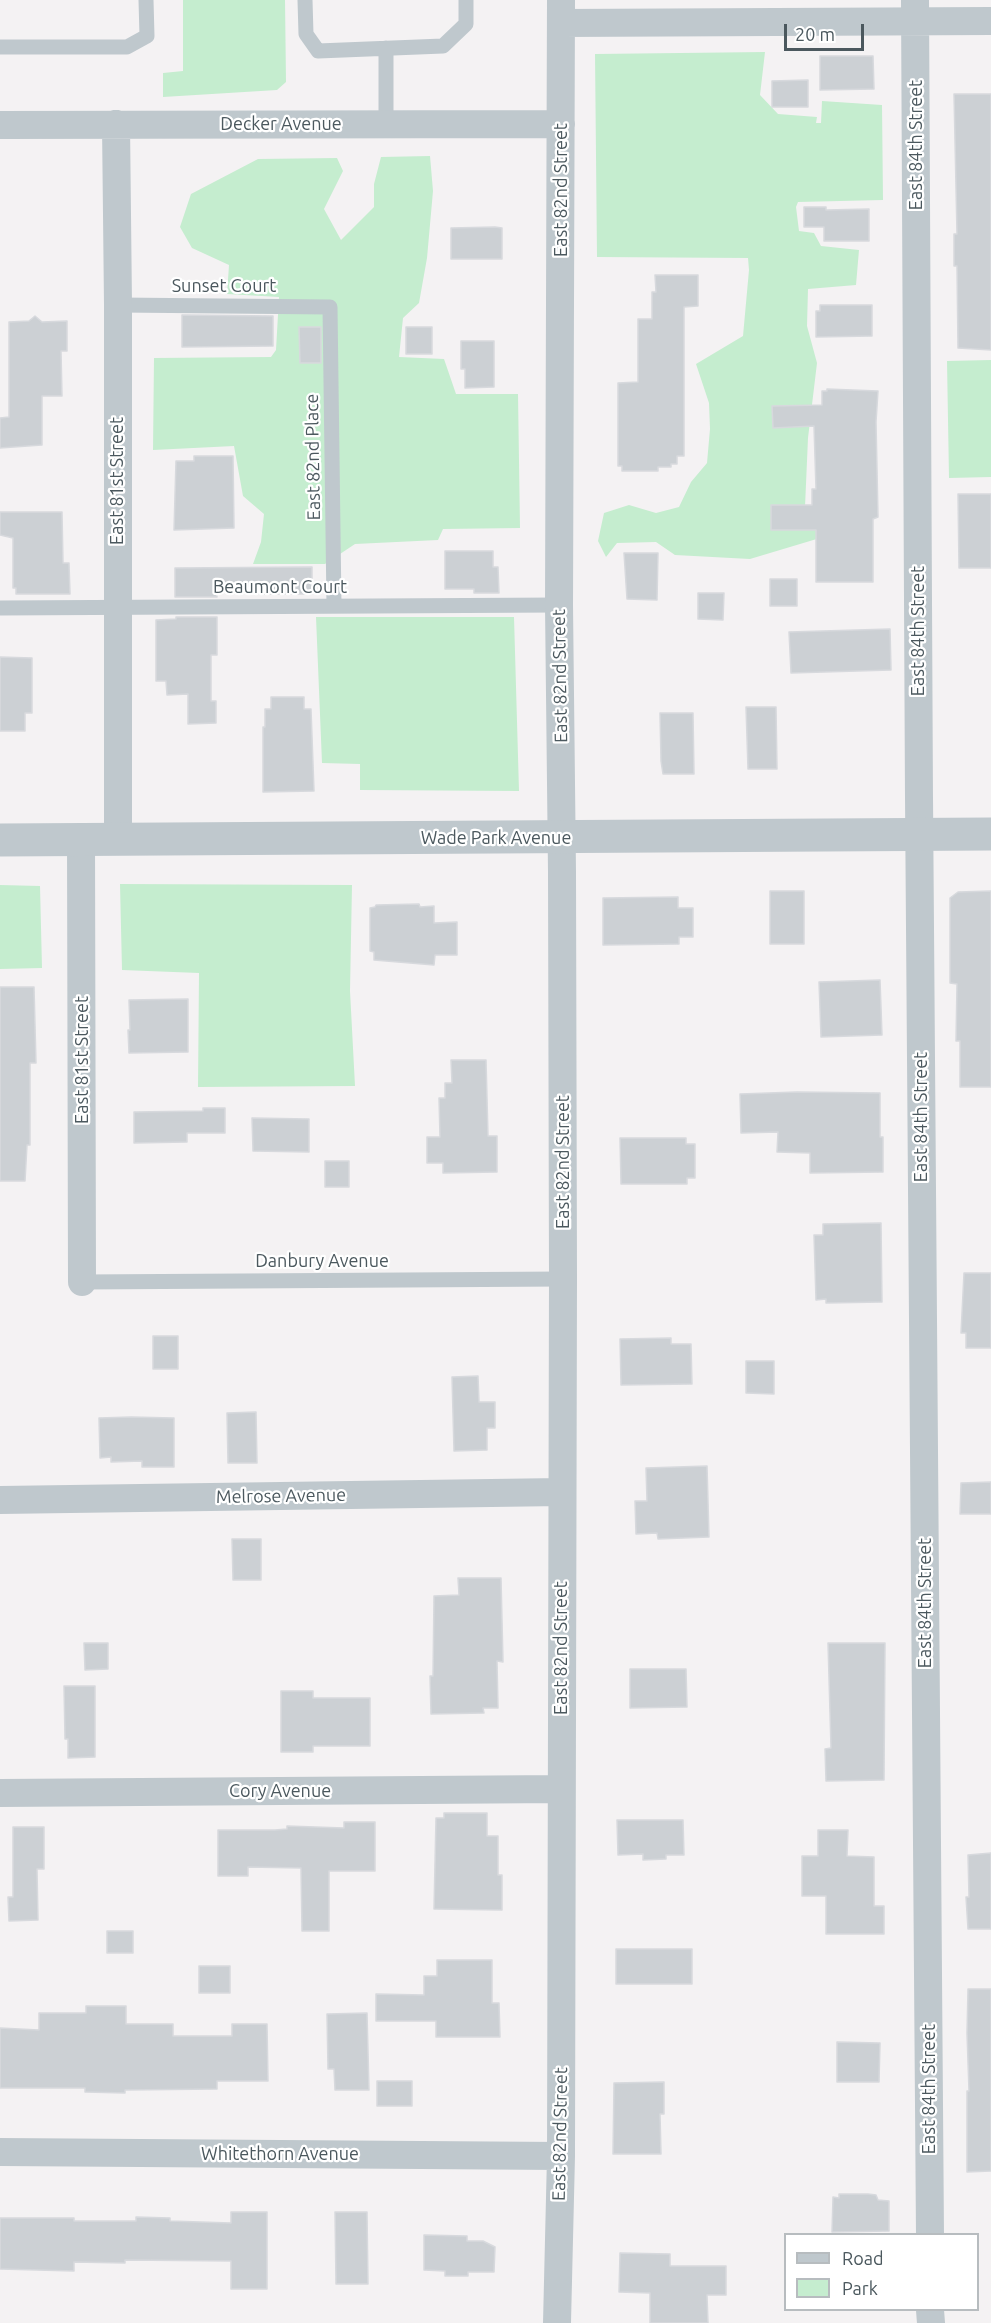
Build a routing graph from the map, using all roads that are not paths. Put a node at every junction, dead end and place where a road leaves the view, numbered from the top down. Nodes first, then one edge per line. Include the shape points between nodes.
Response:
1 (146, 0) edge
2 (305, 0) edge
3 (466, 0) edge
4 (561, 11) edge
5 (915, 11) edge
6 (991, 21) edge
7 (0, 47) edge
8 (386, 48) junction
9 (116, 124) junction
10 (386, 124) junction
11 (561, 124) junction
12 (0, 125) edge
13 (118, 305) junction
14 (330, 307) joint
15 (559, 605) junction
16 (334, 606) junction
17 (0, 608) edge
18 (117, 608) junction
19 (919, 834) junction
20 (991, 834) edge
21 (118, 838) junction
22 (562, 838) junction
23 (81, 839) junction
24 (0, 840) edge
25 (563, 1279) junction
26 (82, 1282) joint
27 (561, 1492) junction
28 (0, 1500) edge
29 (561, 1788) junction
30 (0, 1793) edge
31 (0, 2152) edge
32 (561, 2156) junction
33 (930, 2233) edge
34 (557, 2323) edge

1 - 7 lane via 147,36 127,47
2 - 8 lane via 306,34 318,51
3 - 8 lane via 466,24 443,46
4 - 5 street
4 - 11 street, East 82nd Street
5 - 6 street
5 - 19 street, East 84th Street
8 - 10 lane
9 - 10 street, Decker Avenue
9 - 12 street, Decker Avenue
9 - 13 street, East 81st Street
10 - 11 street, Decker Avenue
11 - 15 street, East 82nd Street
13 - 14 lane, Sunset Court
13 - 18 street, East 81st Street
14 - 16 lane, East 82nd Place
15 - 16 lane, Beaumont Court
15 - 22 street, East 82nd Street
16 - 18 lane, Beaumont Court
17 - 18 lane, Beaumont Court
18 - 21 street, East 81st Street
19 - 20 street, Wade Park Avenue
19 - 22 street, Wade Park Avenue
19 - 33 street, East 84th Street
21 - 22 street, Wade Park Avenue
21 - 23 street, Wade Park Avenue
22 - 25 street, East 82nd Street
23 - 24 street, Wade Park Avenue
23 - 26 street, East 81st Street
25 - 26 lane, Danbury Avenue
25 - 27 street, East 82nd Street
27 - 28 street, Melrose Avenue
27 - 29 street, East 82nd Street
29 - 30 street, Cory Avenue
29 - 32 street, East 82nd Street
31 - 32 street, Whitethorn Avenue
32 - 34 street, East 82nd Street

